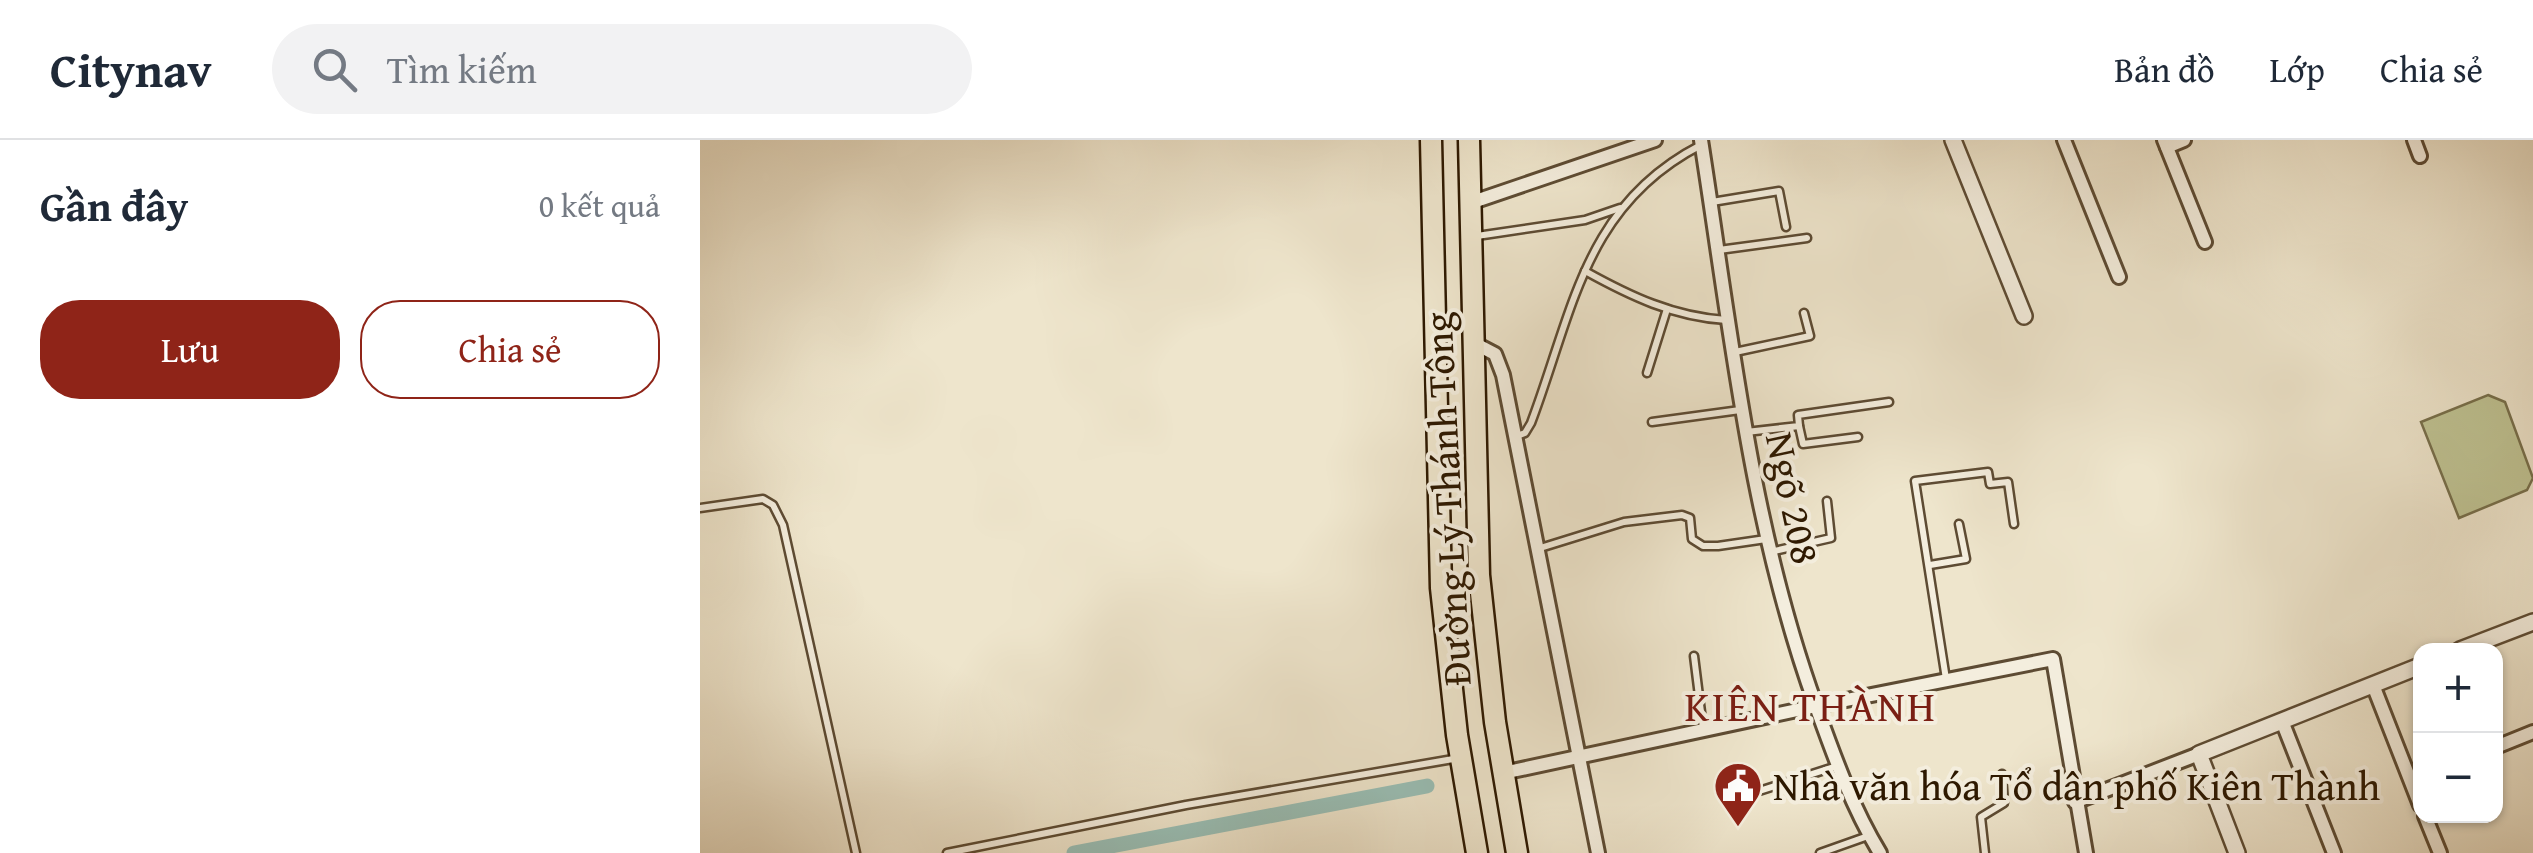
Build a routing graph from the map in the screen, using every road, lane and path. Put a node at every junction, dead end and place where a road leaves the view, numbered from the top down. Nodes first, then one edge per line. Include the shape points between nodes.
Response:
1 (1431, 140) edge
2 (1469, 140) edge
3 (1655, 140) edge
4 (1953, 140) edge
5 (2064, 140) edge
6 (2184, 140) edge
7 (2414, 140) edge
8 (1702, 142) edge
9 (2165, 144) edge
10 (2420, 156) dead end
11 (1710, 203) junction
12 (1470, 204) junction
13 (1620, 208) junction
14 (1786, 227) dead end
15 (1471, 238) junction
16 (1807, 238) dead end
17 (2205, 242) dead end
18 (1718, 250) junction
19 (1586, 271) junction
20 (2119, 277) dead end
21 (1667, 310) junction
22 (1804, 313) dead end
23 (2024, 316) dead end
24 (1727, 320) junction
25 (1472, 342) junction
26 (1734, 352) junction
27 (1647, 373) dead end
28 (1889, 402) dead end
29 (1742, 410) junction
30 (1652, 422) dead end
31 (1800, 426) junction
32 (1745, 432) junction
33 (1515, 436) junction
34 (1858, 438) dead end
35 (1475, 480) junction
36 (1437, 485) junction
37 (1827, 502) dead end
38 (700, 508) edge
39 (1959, 524) dead end
40 (2014, 524) dead end
41 (1768, 545) junction
42 (1537, 549) junction
43 (1930, 565) junction
44 (2533, 622) edge
45 (2478, 643) edge
46 (1694, 656) dead end
47 (2413, 669) edge
48 (1946, 680) junction
49 (2373, 685) junction
50 (1816, 706) junction
51 (2282, 721) junction
52 (1704, 730) junction
53 (2533, 732) edge
54 (2503, 744) edge
55 (2199, 754) junction
56 (1578, 757) junction
57 (1460, 758) junction
58 (1838, 766) junction
59 (2413, 772) edge
60 (1503, 773) junction
61 (2002, 774) dead end
62 (1728, 802) dead end
63 (2075, 802) junction
64 (2428, 823) edge
65 (1870, 836) junction
66 (856, 853) edge
67 (947, 853) edge
68 (1477, 853) edge
69 (1518, 853) edge
70 (1598, 853) edge
71 (1820, 853) edge
72 (1880, 853) edge
73 (1985, 853) edge
74 (2086, 853) edge
75 (2237, 853) edge
76 (2334, 853) edge
77 (2440, 853) edge

1 - 36 main road, Đường Lý Thánh Tông
2 - 12 main road, Đường Lý Thánh Tông
3 - 12 street
4 - 23 street
5 - 20 street
6 - 9 street
7 - 10 street
8 - 11 street, Ngõ 208
8 - 13 lane via 1656,172
9 - 17 street
11 - 14 lane via 1779,191
11 - 18 street, Ngõ 208
12 - 15 main road, Đường Lý Thánh Tông
13 - 15 lane
13 - 19 lane
15 - 25 main road, Đường Lý Thánh Tông
16 - 18 lane
18 - 24 street, Ngõ 208
19 - 21 lane
19 - 33 lane via 1531,424
21 - 24 lane
21 - 27 lane
22 - 26 lane via 1810,336
24 - 26 street, Ngõ 208
25 - 33 street via 1498,360
25 - 35 main road, Đường Lý Thánh Tông
26 - 29 street, Ngõ 208
28 - 31 lane via 1798,414
29 - 30 lane
29 - 32 street, Ngõ 208
31 - 32 lane
31 - 34 lane via 1802,444
32 - 41 street, Ngõ 208
33 - 42 street
35 - 36 main road
35 - 60 main road, Đường Lý Thánh Tông via 1482,609
36 - 57 main road, Đường Lý Thánh Tông via 1442,606
37 - 41 lane via 1831,538
38 - 66 lane via 763,499 773,505
39 - 43 lane via 1966,559
40 - 43 lane via 2008,482 1990,484 1988,472 1915,481
41 - 42 lane via 1703,546 1692,539 1690,518 1682,515 1624,522
41 - 50 street, Ngõ 208
42 - 56 street
43 - 48 lane
44 - 45 street
46 - 52 lane
47 - 49 street
48 - 50 street
48 - 63 street via 2053,660
49 - 51 street
49 - 59 street
50 - 52 street
50 - 58 street, Ngõ 208
51 - 55 street
51 - 76 street
52 - 56 street
53 - 54 street
55 - 63 street
55 - 75 street
56 - 60 street
56 - 70 street
57 - 67 lane
57 - 68 main road, Đường Lý Thánh Tông
58 - 62 lane
58 - 65 street, Ngõ 208
60 - 69 main road, Đường Lý Thánh Tông
61 - 73 lane via 2004,803 1981,818
63 - 74 street
64 - 77 street
65 - 71 lane
65 - 72 street, Ngõ 208

